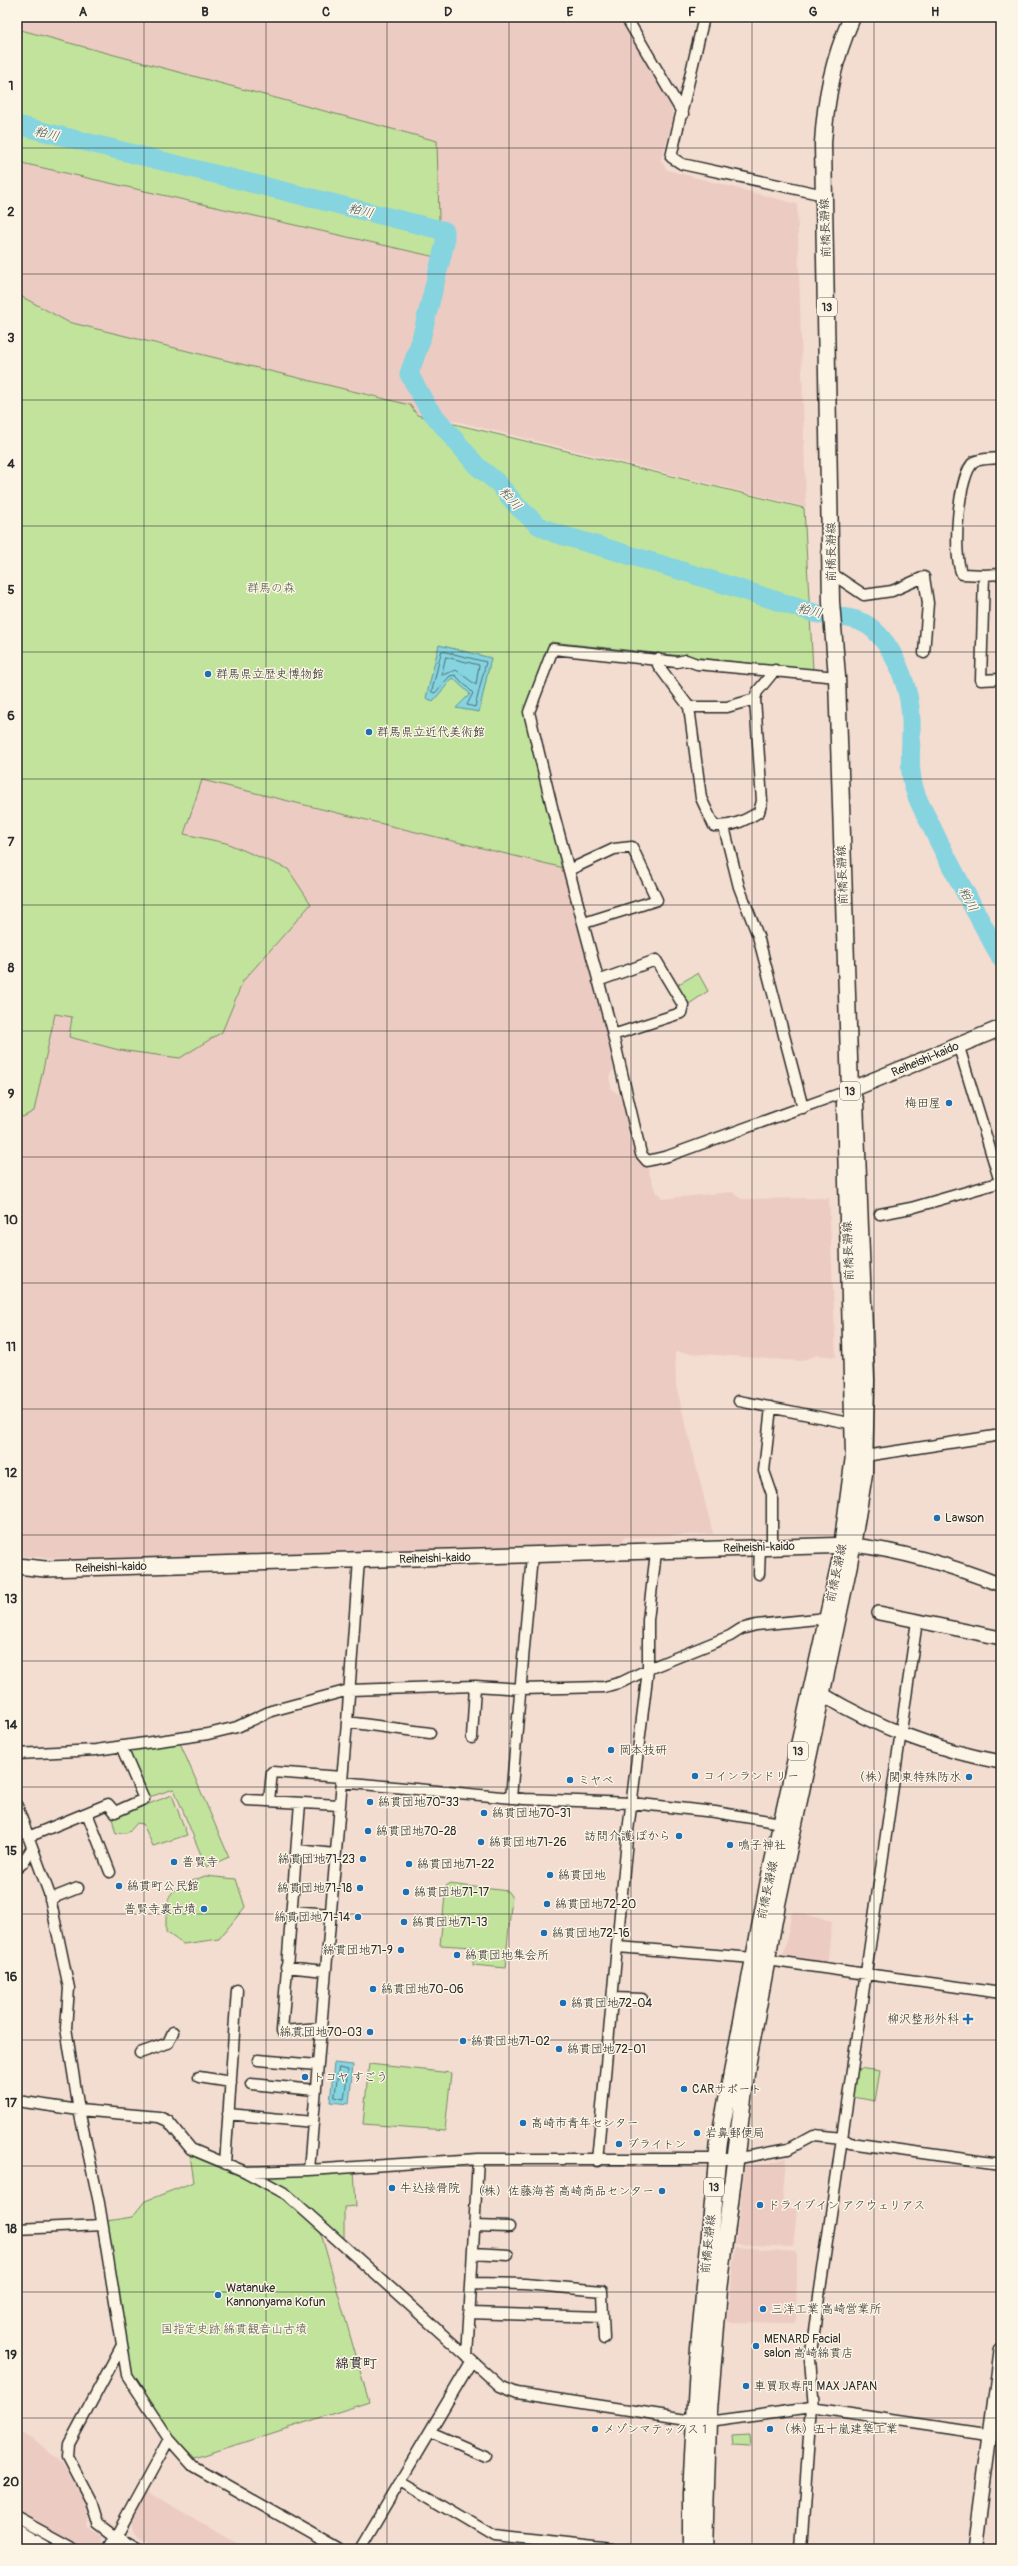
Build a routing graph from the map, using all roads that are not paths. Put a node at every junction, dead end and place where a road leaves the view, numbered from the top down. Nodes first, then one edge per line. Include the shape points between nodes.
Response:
1 (626, 17) edge
2 (704, 17) edge
3 (852, 17) edge
4 (683, 114) junction
5 (824, 195) junction
6 (1001, 458) edge
7 (831, 573) junction
8 (1001, 574) edge
9 (984, 575) junction
10 (924, 653) dead end
11 (658, 659) junction
12 (775, 670) junction
13 (836, 677) junction
14 (1001, 679) edge
15 (755, 699) junction
16 (689, 707) junction
17 (724, 826) junction
18 (571, 869) junction
19 (584, 923) junction
20 (598, 981) junction
21 (1001, 1028) edge
22 (613, 1035) junction
23 (958, 1044) junction
24 (850, 1090) junction
25 (803, 1108) junction
26 (1001, 1183) edge
27 (880, 1214) dead end
28 (739, 1401) dead end
29 (771, 1407) junction
30 (854, 1424) junction
31 (1001, 1435) edge
32 (865, 1456) junction
33 (848, 1544) junction
34 (766, 1547) junction
35 (656, 1552) junction
36 (532, 1555) junction
37 (359, 1560) junction
38 (17, 1566) edge
39 (759, 1574) dead end
40 (1001, 1585) edge
41 (879, 1613) dead end
42 (917, 1621) junction
43 (825, 1622) junction
44 (1001, 1638) edge
45 (648, 1670) junction
46 (475, 1686) junction
47 (521, 1689) junction
48 (349, 1690) junction
49 (822, 1694) junction
50 (347, 1722) junction
51 (430, 1733) dead end
52 (901, 1733) junction
53 (472, 1738) dead end
54 (121, 1746) junction
55 (17, 1754) edge
56 (1001, 1762) edge
57 (341, 1779) junction
58 (511, 1798) junction
59 (248, 1800) dead end
60 (269, 1801) junction
61 (300, 1803) junction
62 (631, 1803) junction
63 (339, 1805) junction
64 (17, 1806) edge
65 (87, 1813) junction
66 (781, 1823) junction
67 (28, 1838) junction
68 (32, 1848) junction
69 (296, 1850) junction
70 (335, 1854) junction
71 (17, 1868) edge
72 (110, 1872) dead end
73 (78, 1888) dead end
74 (50, 1899) junction
75 (291, 1911) junction
76 (330, 1914) junction
77 (618, 1947) junction
78 (760, 1959) junction
79 (286, 1967) junction
80 (325, 1971) junction
81 (866, 1974) junction
82 (237, 1990) dead end
83 (1001, 1993) edge
84 (613, 1998) junction
85 (642, 1999) dead end
86 (320, 2028) junction
87 (173, 2032) dead end
88 (140, 2053) dead end
89 (258, 2060) dead end
90 (317, 2065) junction
91 (199, 2077) dead end
92 (230, 2082) junction
93 (251, 2084) dead end
94 (315, 2090) junction
95 (17, 2101) edge
96 (79, 2110) junction
97 (228, 2114) junction
98 (313, 2122) junction
99 (842, 2138) junction
100 (478, 2159) junction
101 (734, 2159) junction
102 (717, 2160) junction
103 (597, 2161) junction
104 (225, 2164) junction
105 (1001, 2164) edge
106 (309, 2170) junction
107 (246, 2172) junction
108 (102, 2224) junction
109 (474, 2226) junction
110 (509, 2227) dead end
111 (17, 2228) edge
112 (473, 2253) junction
113 (508, 2255) dead end
114 (471, 2283) junction
115 (469, 2313) junction
116 (603, 2317) junction
117 (604, 2339) dead end
118 (121, 2347) junction
119 (1001, 2350) edge
120 (469, 2360) junction
121 (813, 2409) junction
122 (701, 2421) junction
123 (430, 2432) junction
124 (995, 2436) edge
125 (169, 2439) junction
126 (485, 2456) dead end
127 (401, 2481) junction
128 (17, 2518) edge
129 (17, 2534) edge
130 (115, 2537) junction
131 (42, 2549) edge
132 (74, 2549) edge
133 (109, 2549) edge
134 (136, 2549) edge
135 (339, 2549) edge
136 (360, 2549) edge
137 (613, 2549) edge
138 (691, 2549) edge
139 (704, 2549) edge
140 (801, 2549) edge
141 (975, 2549) edge

1 - 4 street
2 - 4 street
3 - 5 main road, 前橋長瀞線 / 13 via 832,70 826,99 823,143
4 - 5 street via 672,150 671,157 675,161
5 - 7 main road, 前橋長瀞線 / 13
6 - 9 street via 975,460 968,467 958,512 958,567 962,574
7 - 10 street via 864,595 892,591 924,577 928,603
7 - 13 main road, 前橋長瀞線 / 13
8 - 9 street
9 - 14 street via 981,680
11 - 12 street
11 - 16 street via 658,665
11 - 18 street via 553,648 529,712 553,811
12 - 13 street
12 - 15 street via 757,692
13 - 24 main road, 前橋長瀞線 / 13
15 - 16 street via 727,707
15 - 17 street via 762,801 759,812 742,823
16 - 17 street via 701,798 714,826
17 - 25 street via 739,887 758,936
18 - 19 street
18 - 19 street via 614,849 632,847 657,900
19 - 20 street
20 - 22 street
20 - 22 street via 656,960 683,1005 681,1013
21 - 23 main road, Reiheishi-kaido
22 - 25 street via 641,1154 648,1161
23 - 24 main road, Reiheishi-kaido
23 - 26 street
24 - 25 street
24 - 30 main road, 前橋長瀞線 / 13 via 845,1103
24 - 32 main road, 前橋長瀞線 / 13 via 856,1102 866,1380
26 - 27 street
28 - 29 street
29 - 30 street
29 - 34 street via 764,1472 772,1494
30 - 33 main road, 前橋長瀞線 / 13
31 - 32 street
32 - 33 main road, 前橋長瀞線 / 13 via 864,1474
33 - 34 main road, Reiheishi-kaido
33 - 40 street via 958,1568
33 - 43 main road, 前橋長瀞線 / 13
33 - 49 main road, 前橋長瀞線 / 13
34 - 35 main road, Reiheishi-kaido
34 - 39 street
35 - 36 main road, Reiheishi-kaido
35 - 45 street via 648,1620
36 - 37 main road, Reiheishi-kaido
36 - 47 street
37 - 38 main road, Reiheishi-kaido via 45,1569
37 - 48 street
41 - 42 street
42 - 44 street
42 - 52 street
43 - 45 street via 817,1619 741,1629
43 - 66 main road, 前橋長瀞線 / 13
45 - 47 street via 604,1687
45 - 62 street
46 - 47 street
46 - 48 street
46 - 53 street
47 - 58 street
48 - 50 street
48 - 54 street via 271,1711 237,1727 208,1734
49 - 52 street via 868,1719
49 - 78 main road, 前橋長瀞線 / 13
50 - 51 street
50 - 57 street
52 - 56 street via 957,1752
52 - 81 street
54 - 55 street
54 - 65 street via 144,1799 115,1812 108,1804
57 - 58 street
57 - 60 street via 272,1772
57 - 63 street
58 - 62 street
59 - 60 street
60 - 61 street
61 - 63 street
61 - 69 street
62 - 66 street via 715,1812
62 - 77 street
63 - 70 street
64 - 67 street
65 - 67 street
65 - 72 street
66 - 78 main road, 前橋長瀞線 / 13
67 - 68 street
68 - 71 street
68 - 74 street
69 - 70 street
69 - 75 street
70 - 76 street
73 - 74 street
74 - 96 street via 69,1988 66,2028
75 - 76 street
75 - 79 street
76 - 80 street
77 - 78 street
77 - 84 street
78 - 81 street
78 - 101 main road, 前橋長瀞線 / 13
78 - 102 main road, 前橋長瀞線 / 13
79 - 80 street
79 - 86 street via 282,2031
80 - 86 street
81 - 83 street
81 - 99 street
82 - 92 street
84 - 85 street
84 - 103 street
86 - 90 street
87 - 88 street via 168,2043
89 - 90 street
90 - 94 street
91 - 92 street
92 - 97 street
93 - 94 street
94 - 98 street
95 - 96 street
96 - 104 street via 159,2117 168,2121 191,2149
96 - 108 street
97 - 98 street
97 - 104 street
98 - 106 street
99 - 101 street via 814,2135 788,2149
99 - 105 street via 850,2143
99 - 121 street via 810,2359
100 - 103 street
100 - 106 street
100 - 109 street
101 - 102 street
101 - 122 main road, 前橋長瀞線 / 13
102 - 103 street
102 - 122 main road, 前橋長瀞線 / 13 via 699,2347
104 - 107 street
106 - 107 street
107 - 120 street via 286,2194
108 - 111 street
108 - 118 street
109 - 110 street
109 - 112 street
112 - 113 street
112 - 114 street
114 - 115 street
114 - 116 street via 602,2290
115 - 116 street
115 - 120 street
116 - 117 street
118 - 125 street via 127,2374
118 - 130 street via 69,2444 68,2457 91,2501 98,2524
119 - 124 street
120 - 122 street via 500,2386 517,2393
120 - 123 street
121 - 122 street
121 - 124 street
121 - 140 street
122 - 138 main road, 前橋長瀞線 / 13
122 - 139 main road, 前橋長瀞線 / 13
123 - 126 street
123 - 127 street
124 - 141 street
125 - 130 street
125 - 135 street via 193,2466
127 - 136 street
127 - 137 street via 494,2536
128 - 132 street
129 - 131 highway
130 - 133 street
130 - 134 street

